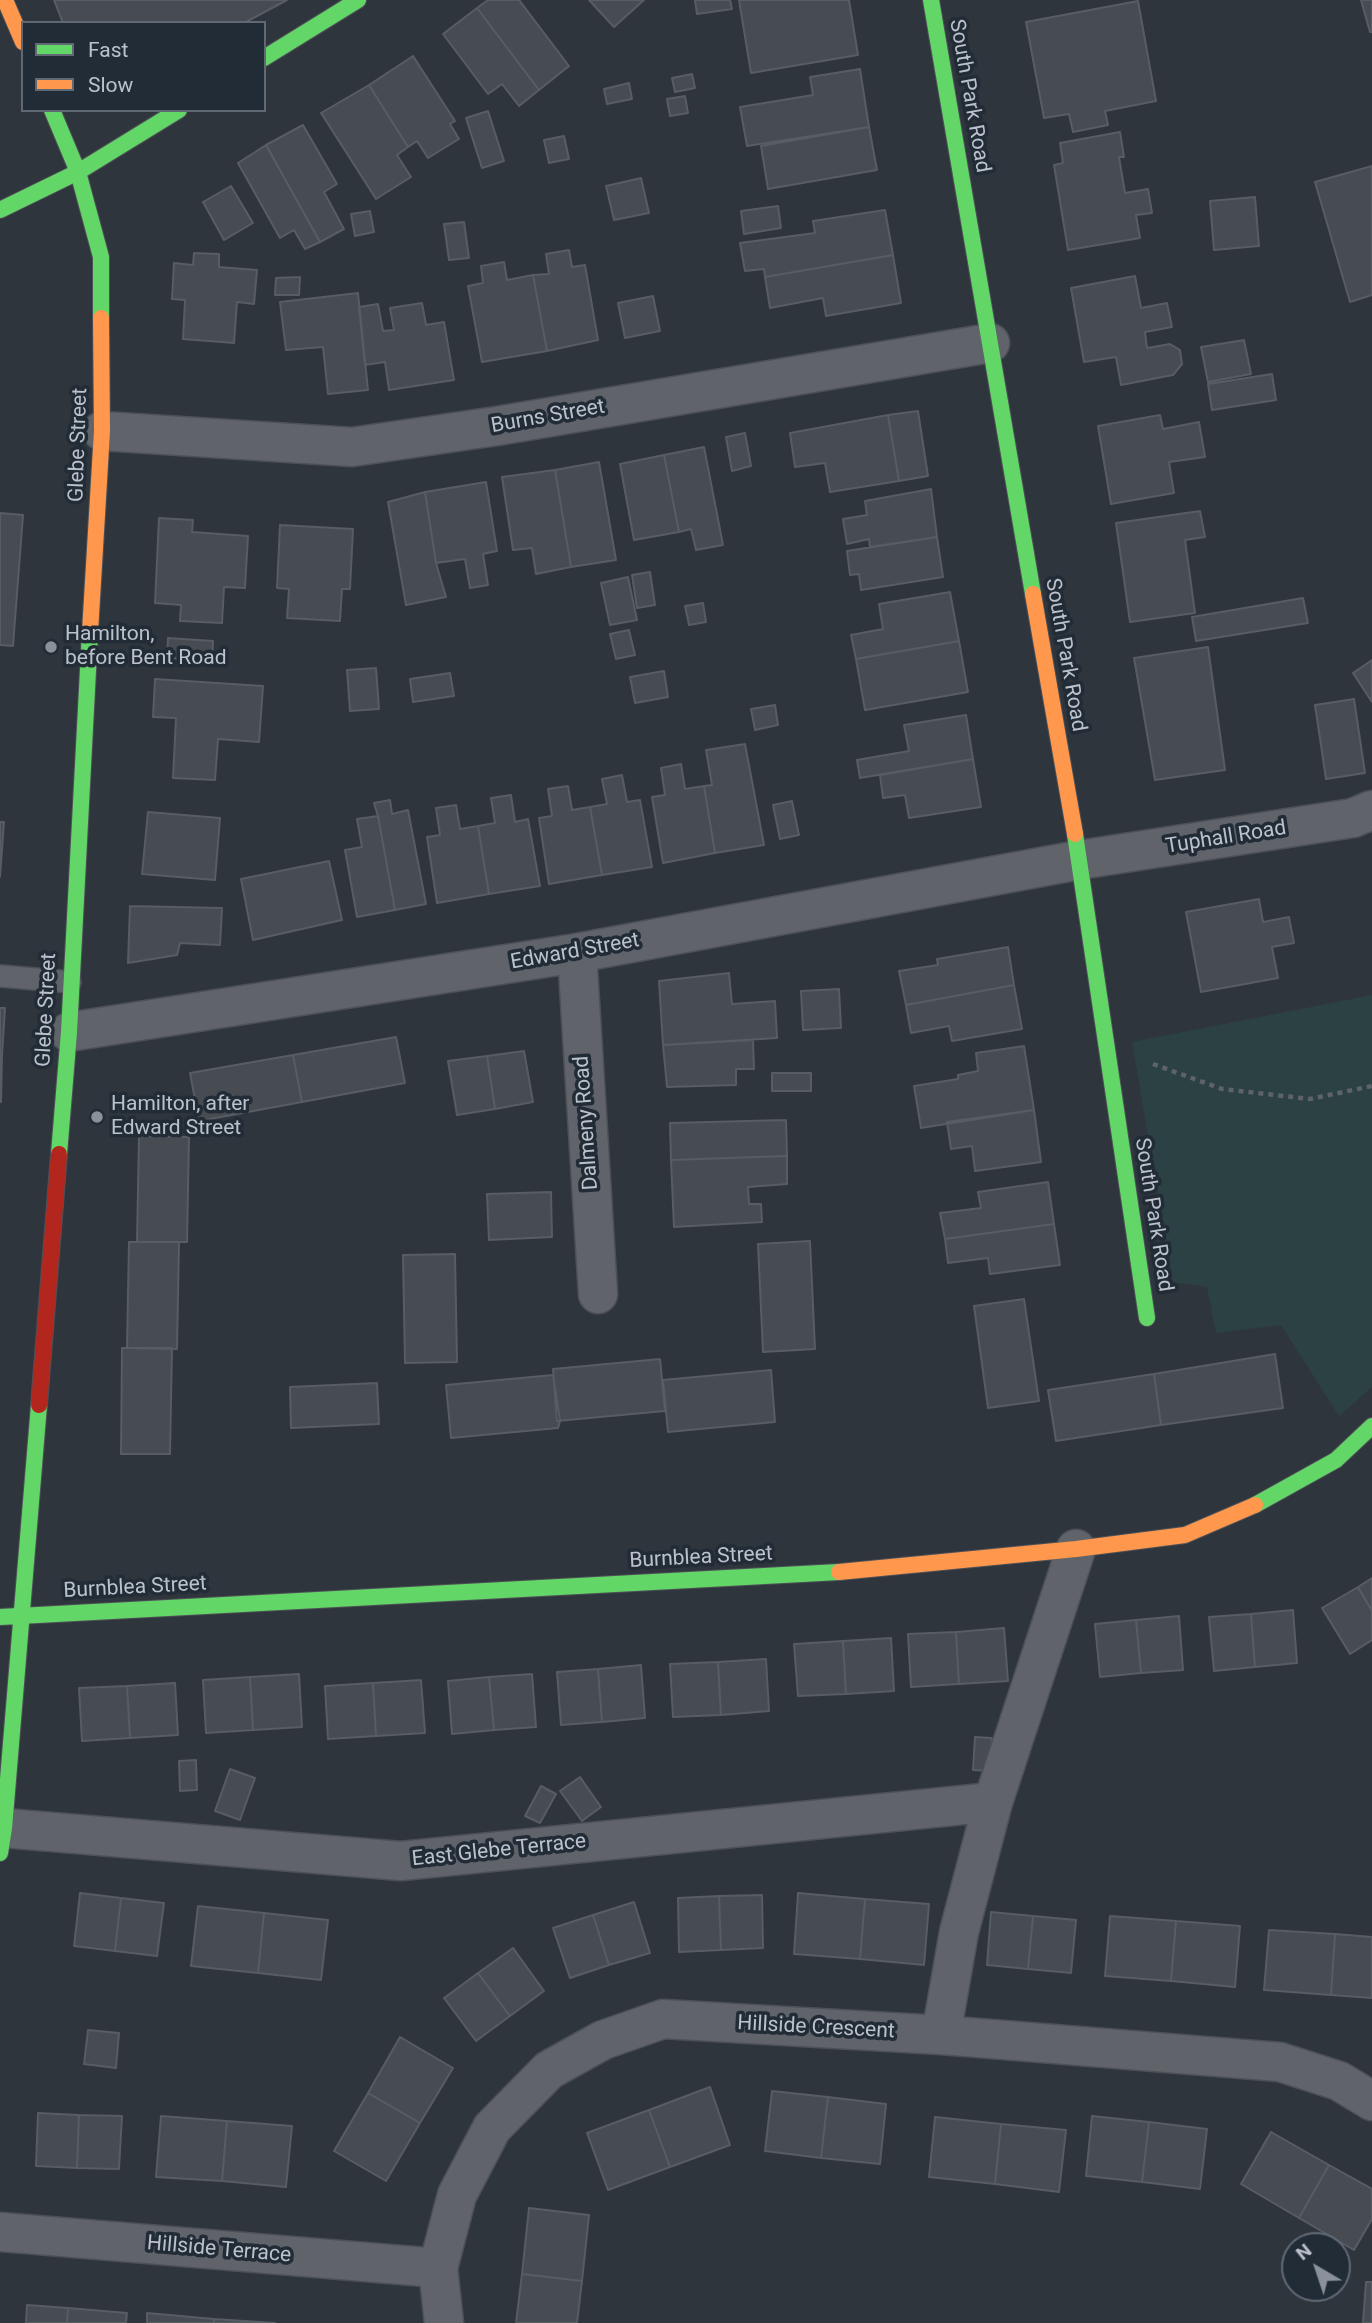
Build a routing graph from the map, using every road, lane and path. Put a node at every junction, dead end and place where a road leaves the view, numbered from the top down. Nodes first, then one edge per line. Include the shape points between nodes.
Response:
1 (5, 0) edge
2 (358, 0) edge
3 (931, 0) edge
4 (21, 37) edge
5 (266, 57) edge
6 (52, 112) edge
7 (176, 112) edge
8 (78, 172) junction
9 (0, 210) edge
10 (990, 343) junction
11 (102, 431) junction
12 (1372, 810) edge
13 (1079, 860) junction
14 (577, 953) junction
15 (0, 976) edge
16 (70, 982) junction
17 (69, 1032) junction
18 (1106, 1046) junction
19 (1372, 1086) edge
20 (598, 1294) dead end
21 (1147, 1318) dead end
22 (1372, 1426) edge
23 (1076, 1549) junction
24 (21, 1616) junction
25 (0, 1617) edge
26 (993, 1802) junction
27 (2, 1840) edge
28 (941, 2035) junction
29 (1372, 2101) edge
30 (0, 2232) edge
31 (438, 2268) junction
32 (443, 2323) edge

1 - 4 street
2 - 5 street
3 - 10 street, South Park Road
6 - 8 street, Glebe Street
7 - 8 street
8 - 9 street
8 - 11 street, Glebe Street via 101,257
10 - 11 street, Burns Street via 352,447
10 - 13 street, South Park Road
11 - 16 street, Glebe Street
12 - 13 street, Tuphall Road via 1353,818
13 - 14 street, Edward Street
13 - 18 street, South Park Road
14 - 17 street, Edward Street
14 - 20 street, Dalmeny Road
15 - 16 lane
16 - 17 street, Glebe Street
17 - 24 street, Glebe Street
18 - 19 path via 1222,1089 1310,1099
18 - 21 street, South Park Road
22 - 23 street, Burnblea Street via 1336,1460 1279,1494 1185,1535
23 - 24 street, Burnblea Street via 832,1573
23 - 26 street
24 - 25 street, Burnblea Street
24 - 27 street, Glebe Street
26 - 27 street, East Glebe Terrace via 401,1861
26 - 28 street via 959,1932
28 - 29 street, Hillside Crescent via 1280,2062 1339,2081
28 - 31 street, Hillside Crescent via 663,2019 603,2040 549,2070 492,2128 457,2195
30 - 31 street, Hillside Terrace
31 - 32 street, Hillside Crescent

